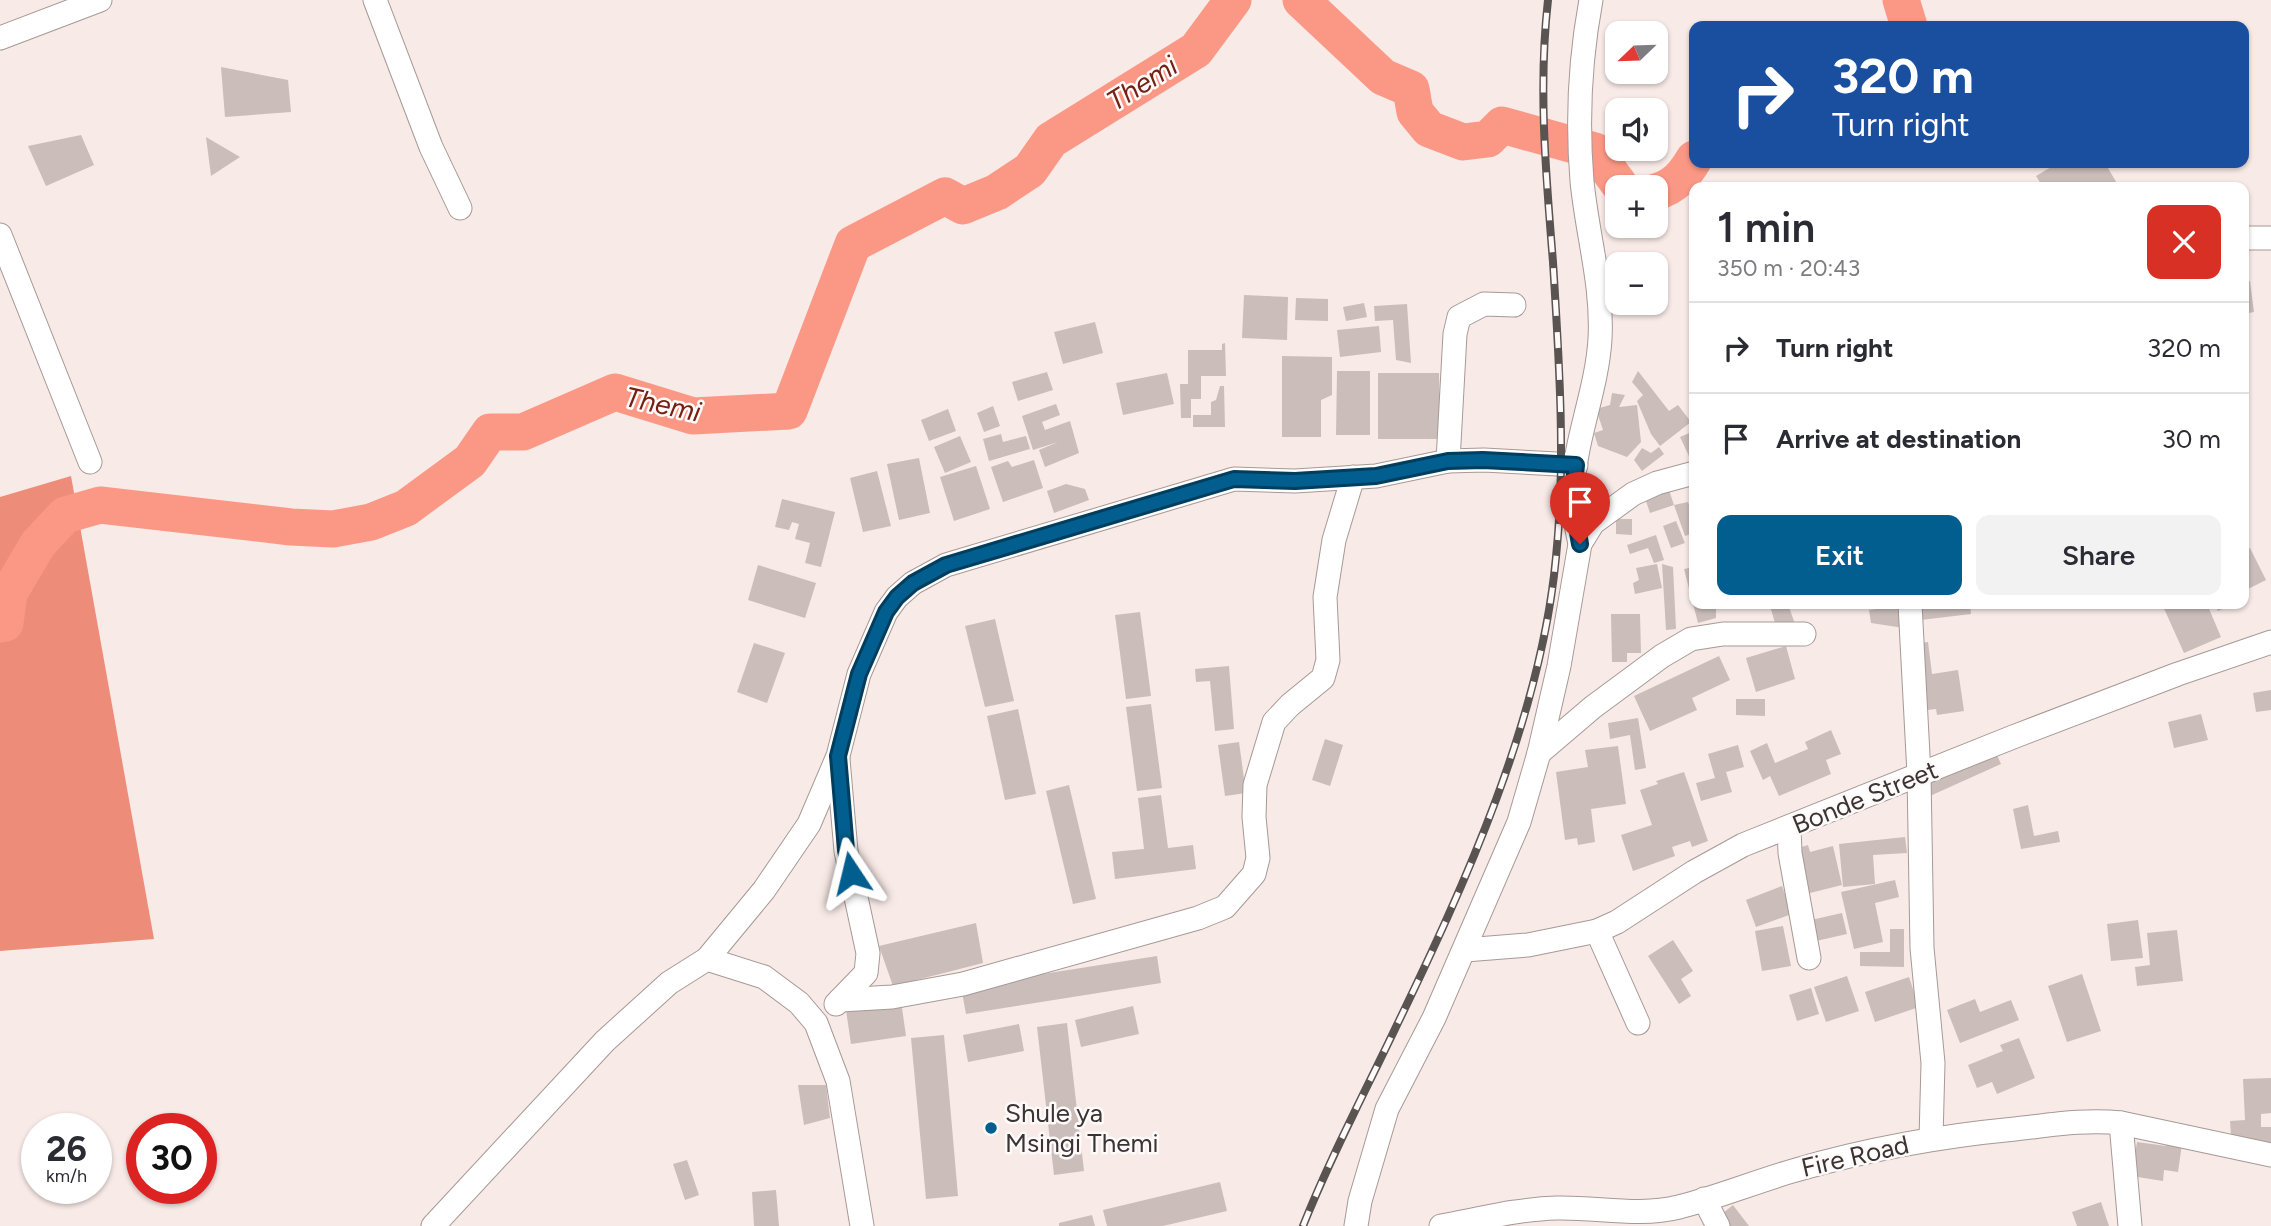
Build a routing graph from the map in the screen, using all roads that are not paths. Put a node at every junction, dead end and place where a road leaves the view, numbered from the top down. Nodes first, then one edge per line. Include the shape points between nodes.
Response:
1 (100, 0) edge
2 (375, 0) edge
3 (1591, 0) edge
4 (0, 37) edge
5 (460, 208) dead end
6 (0, 235) edge
7 (2249, 238) edge
8 (2271, 238) edge
9 (1514, 305) dead end
10 (90, 461) dead end
11 (1448, 461) junction
12 (1576, 465) junction
13 (1689, 474) edge
14 (1353, 477) junction
15 (1580, 544) junction
16 (1910, 609) edge
17 (1804, 634) dead end
18 (2271, 642) edge
19 (1539, 753) junction
20 (838, 756) junction
21 (1919, 774) junction
22 (1789, 828) junction
23 (1598, 931) junction
24 (1465, 950) junction
25 (707, 958) junction
26 (1809, 958) dead end
27 (840, 1000) junction
28 (816, 1023) junction
29 (1638, 1024) dead end
30 (2121, 1123) junction
31 (1931, 1139) junction
32 (2271, 1156) edge
33 (1704, 1199) junction
34 (1578, 1217) edge
35 (433, 1226) edge
36 (862, 1226) edge
37 (1356, 1226) edge
38 (1441, 1226) edge
39 (1718, 1226) edge
40 (2130, 1226) edge

1 - 4 street
2 - 5 street via 431,147
3 - 12 street via 1580,95 1582,181 1598,276 1600,340
6 - 10 street
7 - 8 street
9 - 11 street via 1484,304 1459,317
11 - 12 street
11 - 14 street
12 - 15 street via 1574,513
13 - 15 street via 1633,494 1593,523
14 - 20 street via 1234,479 946,565 913,583 886,612 859,674
14 - 27 street via 1334,540 1325,597 1328,660 1323,678 1275,722 1255,785 1258,858 1254,874 1225,907 963,984 892,997
15 - 19 street
16 - 21 street
17 - 19 street via 1723,634 1691,639 1592,707
18 - 21 street, Bonde Street
19 - 24 street via 1518,822
20 - 25 street via 809,824 764,890
20 - 27 street via 846,850 868,953 866,973
21 - 22 street, Bonde Street
21 - 31 street via 1922,948 1933,1063
22 - 23 street, Bonde Street via 1720,857
22 - 26 street
23 - 24 street, Bonde Street via 1528,945
23 - 29 street
24 - 37 street via 1387,1109
25 - 28 street via 764,977 799,1003
25 - 35 street via 669,982 605,1041
27 - 28 street
28 - 36 street via 838,1081
30 - 31 street, Fire Road via 2096,1121
30 - 32 street, Fire Road
30 - 40 street
31 - 33 street, Fire Road via 1826,1161
33 - 34 street, Fire Road via 1678,1208
33 - 39 street
34 - 38 street, Fire Road via 1538,1209

